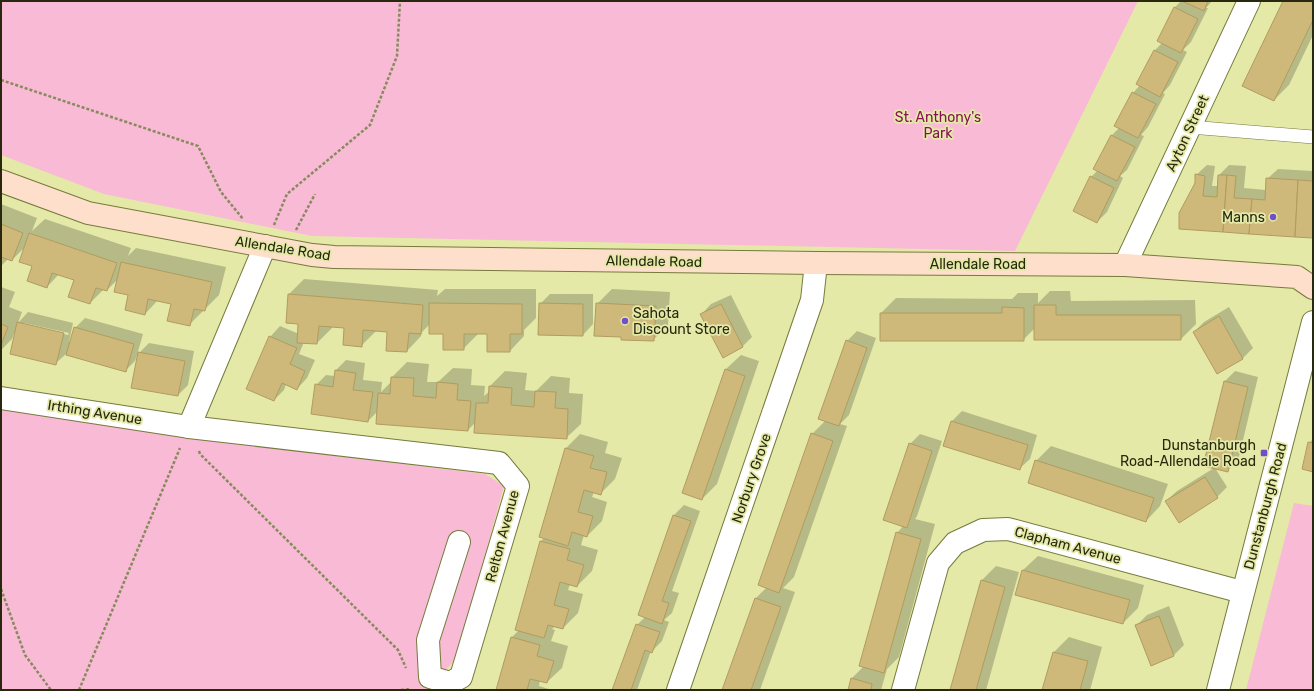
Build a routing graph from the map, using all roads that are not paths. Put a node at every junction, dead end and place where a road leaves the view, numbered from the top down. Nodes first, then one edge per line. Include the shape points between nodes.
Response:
1 (1249, 1) edge
2 (1190, 127) junction
3 (1312, 134) edge
4 (1, 181) edge
5 (265, 246) junction
6 (816, 263) junction
7 (1125, 265) junction
8 (1313, 288) edge
9 (1313, 322) edge
10 (1, 398) edge
11 (189, 427) junction
12 (459, 542) dead end
13 (1242, 592) junction
14 (678, 690) edge
15 (903, 690) edge
16 (1218, 690) edge

1 - 2 street, Ayton Street
2 - 3 lane
2 - 7 street, Ayton Street
4 - 5 main road, Allendale Road via 88,213
5 - 6 main road, Allendale Road via 334,257
5 - 11 street
6 - 7 main road, Allendale Road
6 - 14 street, Norbury Grove via 812,300
7 - 8 main road, Allendale Road via 1297,277
9 - 13 street, Dunstanburgh Road
10 - 11 street, Irthing Avenue
11 - 12 street, Relton Avenue via 499,463 518,486 461,677 450,683 430,677 428,640
13 - 15 street, Clapham Avenue via 1008,529 983,530 954,543 938,563
13 - 16 street, Dunstanburgh Road

